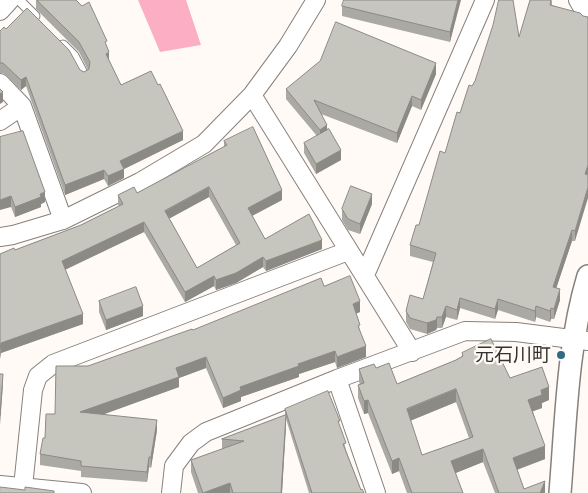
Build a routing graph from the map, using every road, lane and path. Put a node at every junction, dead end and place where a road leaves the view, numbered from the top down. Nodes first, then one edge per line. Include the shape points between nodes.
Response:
1 (10, 0) edge
2 (19, 0) edge
3 (316, 0) edge
4 (485, 0) edge
5 (578, 0) edge
6 (0, 11) edge
7 (588, 17) edge
8 (40, 21) edge
9 (53, 35) edge
10 (84, 75) edge
11 (0, 83) edge
12 (252, 95) junction
13 (22, 106) junction
14 (0, 121) edge
15 (63, 220) junction
16 (0, 237) edge
17 (348, 251) junction
18 (365, 274) junction
19 (588, 276) edge
20 (581, 340) edge
21 (412, 352) junction
22 (337, 379) junction
23 (0, 485) edge
24 (23, 487) junction
25 (82, 493) edge
26 (170, 493) edge
27 (376, 493) edge
28 (560, 493) edge

1 - 6 street
2 - 8 lane
3 - 12 street
4 - 18 street
5 - 7 street
9 - 10 lane via 74,56
11 - 13 street
12 - 15 street via 204,144 137,176
12 - 17 street
13 - 14 street
13 - 15 street
15 - 16 street
17 - 18 street
17 - 24 street via 54,364 38,376 33,390
18 - 21 street
19 - 20 street via 579,306
20 - 21 street via 516,332 466,331
20 - 28 street
21 - 22 street
22 - 26 street via 206,432 191,443 174,466
22 - 27 street
23 - 24 street
24 - 25 street

